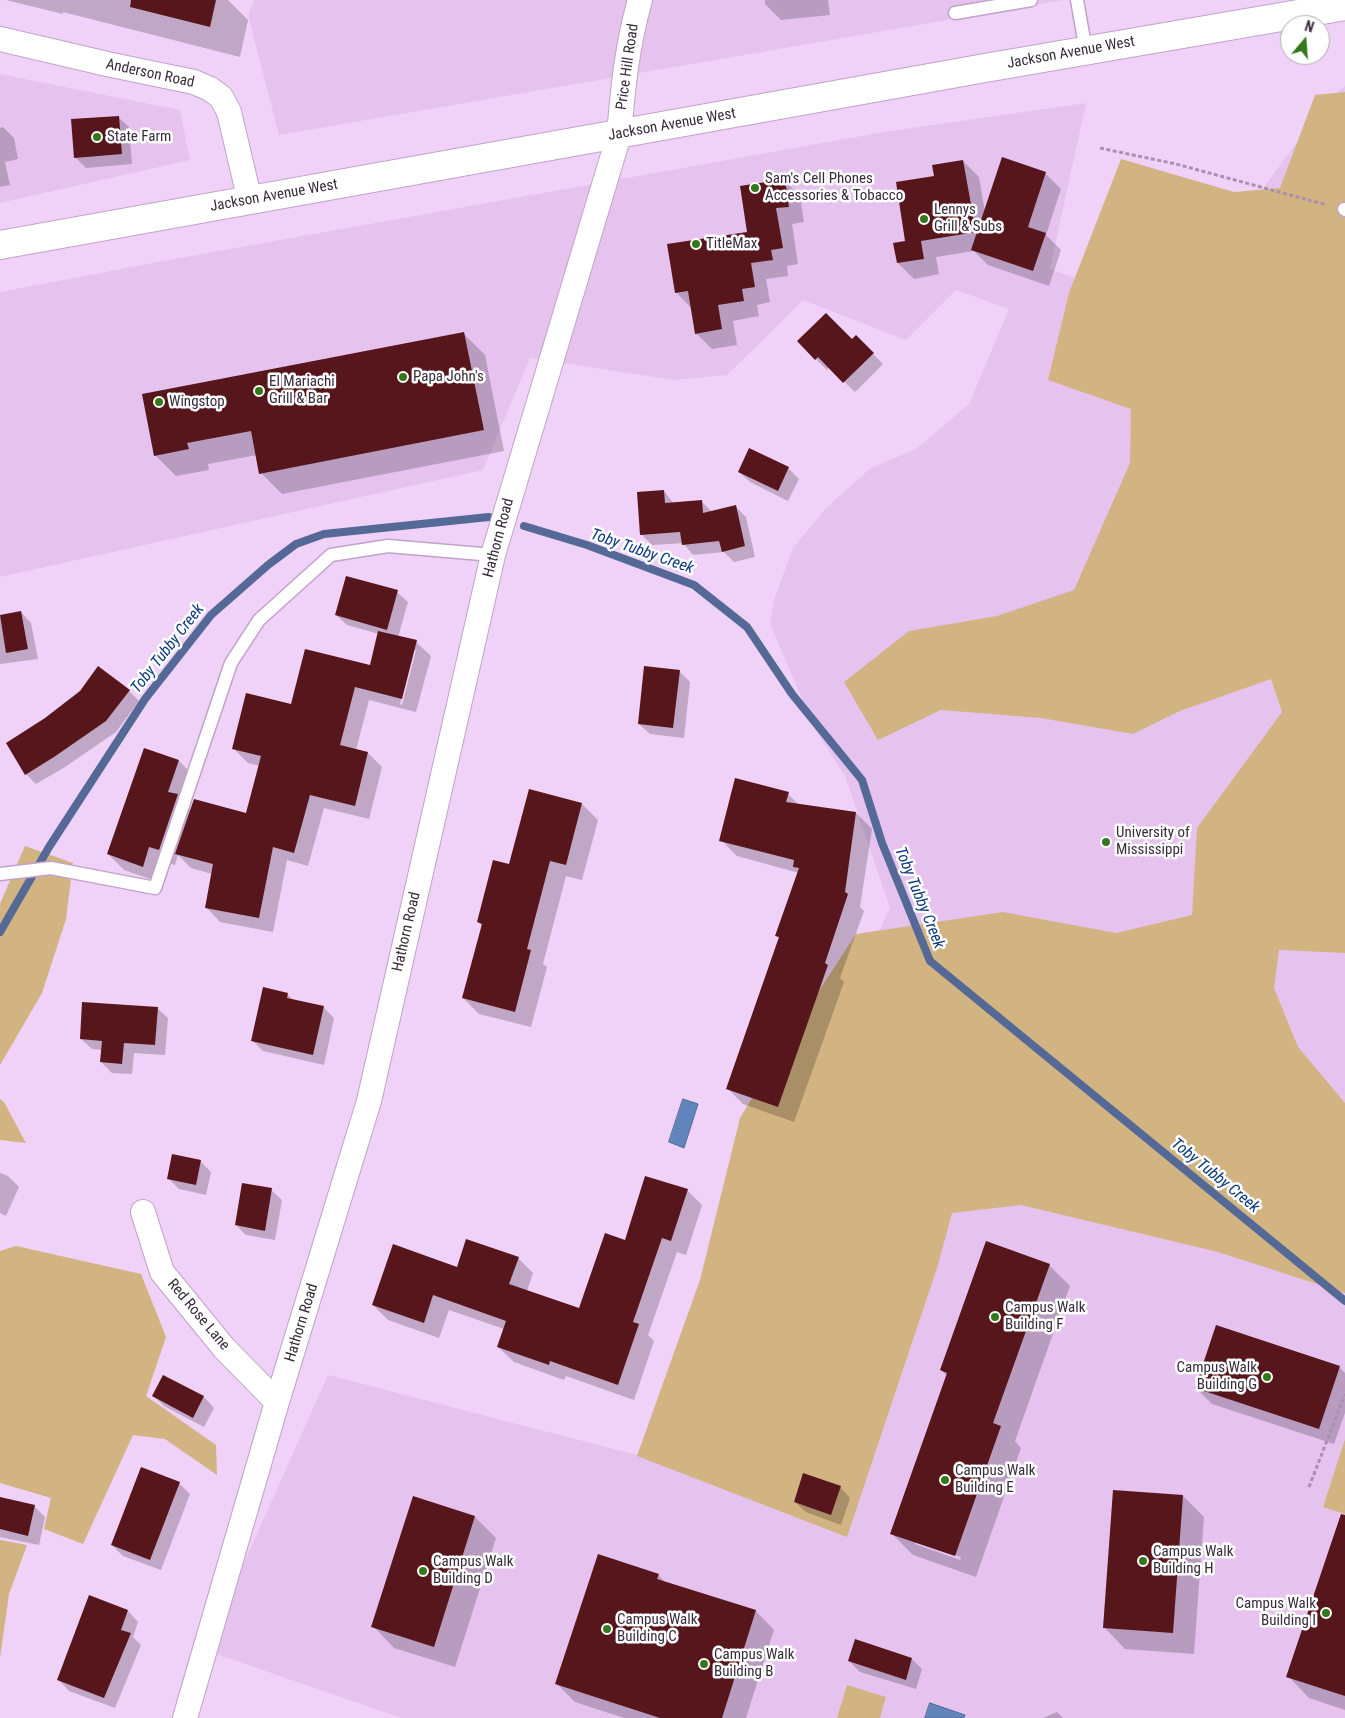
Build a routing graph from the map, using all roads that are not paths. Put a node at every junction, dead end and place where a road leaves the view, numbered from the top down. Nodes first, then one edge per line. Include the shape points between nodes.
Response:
1 (640, 0) edge
2 (1032, 0) edge
3 (1077, 0) edge
4 (1009, 2) edge
5 (1345, 6) edge
6 (956, 13) dead end
7 (0, 38) edge
8 (1086, 51) junction
9 (619, 135) junction
10 (250, 201) junction
11 (0, 245) edge
12 (493, 555) junction
13 (0, 874) edge
14 (143, 1212) dead end
15 (277, 1402) junction
16 (190, 1717) edge

1 - 9 street, Price Hill Road via 624,72
2 - 4 lane
3 - 8 lane
4 - 6 lane
5 - 8 main road, Jackson Avenue West
7 - 10 street, Anderson Road via 194,82 210,89 221,97 229,112
8 - 9 main road, Jackson Avenue West
9 - 10 main road, Jackson Avenue West
9 - 12 street, Hathorn Road
10 - 11 main road, Jackson Avenue West
12 - 13 lane via 388,546 331,555 259,620 231,663 155,888 51,868
12 - 15 street, Hathorn Road via 369,1101
14 - 15 street, Red Rose Lane via 162,1272 224,1348
15 - 16 street, Hathorn Road

